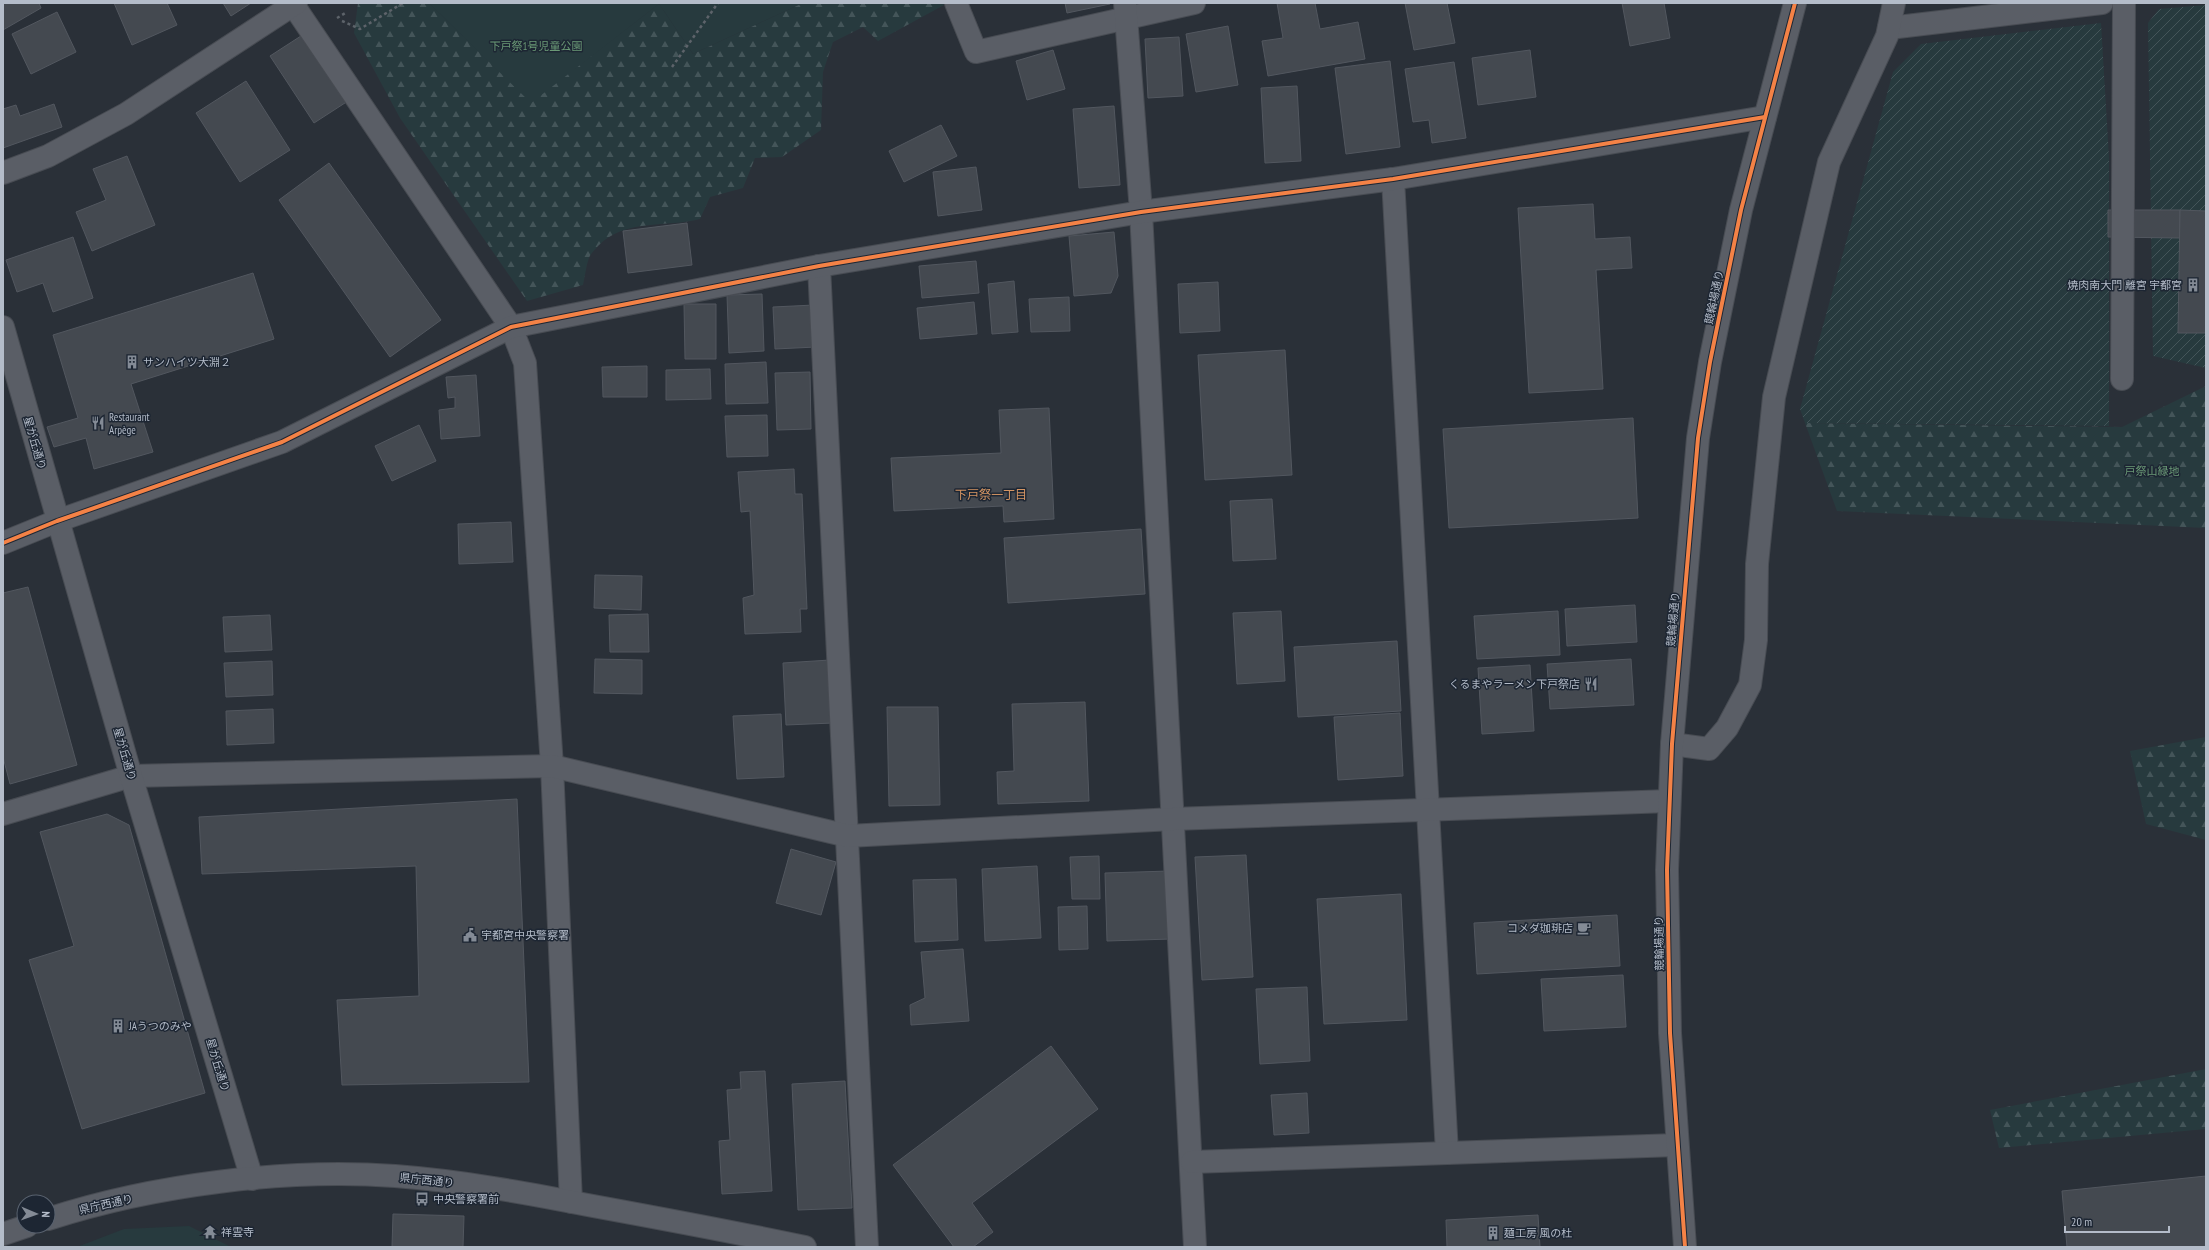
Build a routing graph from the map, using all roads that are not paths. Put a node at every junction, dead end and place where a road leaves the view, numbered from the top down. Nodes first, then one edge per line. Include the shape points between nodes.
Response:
1 (956, 3) edge
2 (1194, 3) edge
3 (1795, 3) edge
4 (1894, 3) edge
5 (2102, 3) edge
6 (2124, 3) edge
7 (294, 4) edge
8 (1126, 10) edge
9 (1889, 28) junction
10 (1765, 117) junction
11 (3, 173) edge
12 (1393, 179) junction
13 (1141, 212) junction
14 (819, 266) junction
15 (3, 327) edge
16 (511, 327) junction
17 (2122, 379) dead end
18 (58, 521) junction
19 (3, 543) edge
20 (1672, 744) junction
21 (552, 766) junction
22 (131, 776) junction
23 (1669, 801) junction
24 (1429, 810) junction
25 (3, 814) edge
26 (1173, 820) junction
27 (848, 836) junction
28 (1677, 1145) junction
29 (1447, 1153) junction
30 (1192, 1162) junction
31 (252, 1179) junction
32 (572, 1202) junction
33 (56, 1217) edge
34 (16, 1230) edge
35 (3, 1234) edge
36 (805, 1247) edge
37 (867, 1247) edge
38 (1195, 1247) edge
39 (1685, 1247) edge

1 - 8 street via 976,52
2 - 8 street
3 - 10 street, 競輪場通り
4 - 9 street
5 - 9 street
6 - 17 street
7 - 11 street via 126,114 48,156
7 - 16 street
8 - 13 street
9 - 20 street via 1829,162 1774,397 1757,564 1756,640 1750,685 1727,728 1709,749
10 - 12 street
10 - 20 street, 競輪場通り via 1724,293 1698,438
12 - 13 street
12 - 24 street
13 - 14 street
13 - 26 street
14 - 16 street
14 - 27 street
15 - 18 street, 星が丘通り
16 - 18 street via 282,442
16 - 21 street via 525,363
18 - 19 street
18 - 22 street, 星が丘通り
20 - 23 street, 競輪場通り
21 - 22 street
21 - 27 street
21 - 32 street
22 - 25 street
22 - 31 street, 星が丘通り
23 - 24 street
23 - 28 street, 競輪場通り via 1667,870 1670,1033
24 - 26 street
24 - 29 street
26 - 27 street
26 - 30 street
27 - 37 street
28 - 29 street
28 - 39 street, 競輪場通り
29 - 30 street
30 - 38 street
31 - 32 street, 県庁西通り via 344,1175 394,1176 451,1182
31 - 33 street, 県庁西通り via 132,1197
32 - 36 street, 県庁西通り
34 - 35 street

